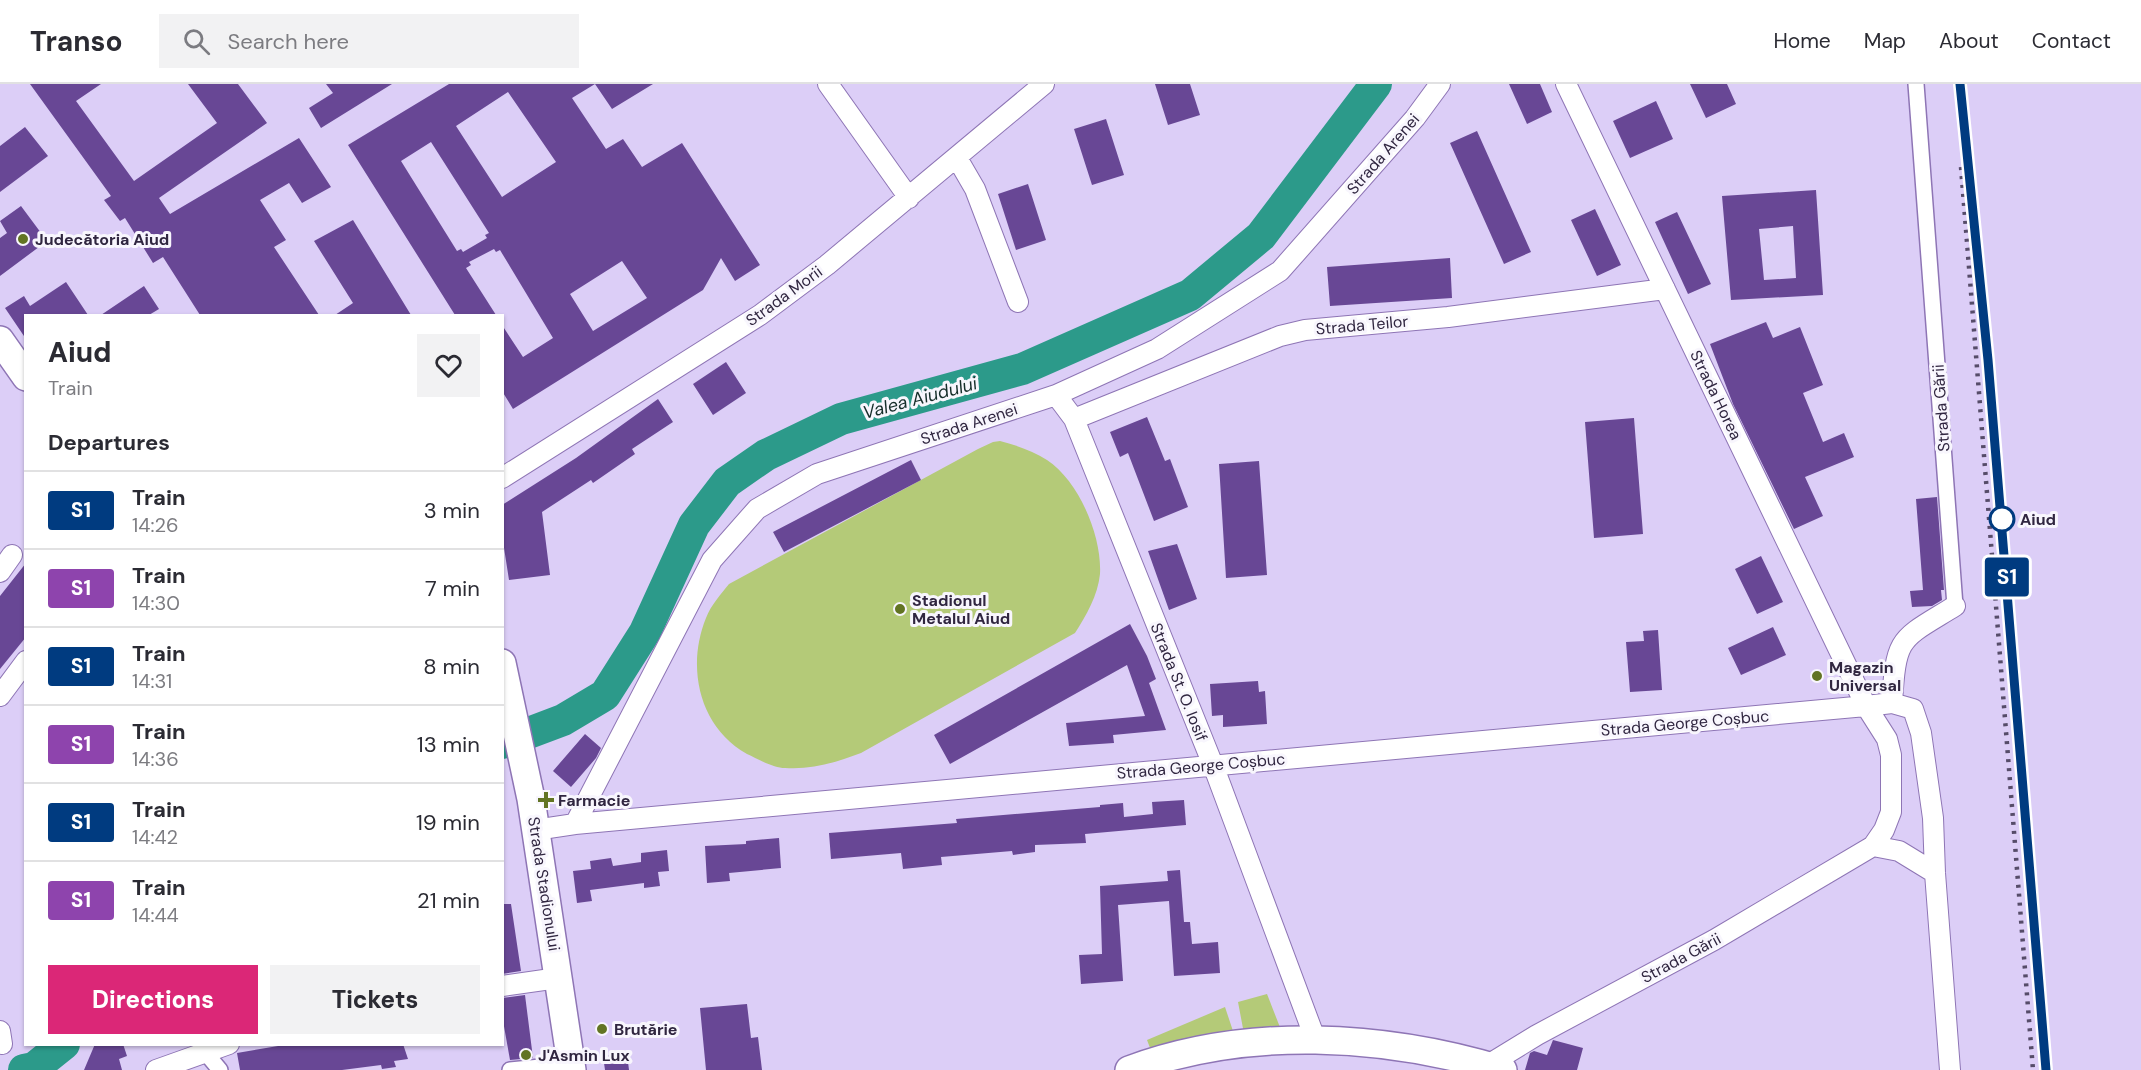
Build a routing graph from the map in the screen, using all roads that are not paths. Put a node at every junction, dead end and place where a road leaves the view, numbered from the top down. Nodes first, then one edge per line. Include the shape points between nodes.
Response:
1 (828, 84) edge
2 (1044, 84) edge
3 (1440, 84) edge
4 (1566, 84) edge
5 (1916, 84) edge
6 (957, 158) junction
7 (909, 198) junction
8 (1665, 289) junction
9 (1018, 302) dead end
10 (0, 340) edge
11 (24, 375) edge
12 (1056, 395) junction
13 (1074, 419) junction
14 (504, 477) edge
15 (12, 555) dead end
16 (0, 572) edge
17 (1955, 606) joint
18 (24, 664) edge
19 (504, 673) edge
20 (0, 696) edge
21 (1892, 703) junction
22 (1866, 706) junction
23 (1213, 765) junction
24 (575, 824) junction
25 (535, 830) junction
26 (1873, 846) junction
27 (1935, 873) junction
28 (558, 978) junction
29 (504, 986) edge
30 (1316, 1041) junction
31 (223, 1046) edge
32 (205, 1052) junction
33 (571, 1067) edge
34 (1495, 1068) edge
35 (156, 1070) edge
36 (220, 1070) edge
37 (510, 1070) edge
38 (1129, 1070) edge
39 (1950, 1070) edge

1 - 7 street
2 - 6 street, Strada Morii
3 - 12 street, Strada Arenei via 1415,118 1280,271 1157,349
4 - 8 street, Strada Horea
5 - 17 street, Strada Gării
6 - 7 street, Strada Morii
6 - 9 street via 975,189
7 - 14 street, Strada Morii via 760,315
8 - 13 street, Strada Teilor via 1448,317 1305,330 1280,336
8 - 22 street, Strada Horea
10 - 11 main road
12 - 13 street, Strada St. O. Iosif
12 - 24 street, Strada Arenei via 818,474 757,509 712,560
13 - 23 street, Strada St. O. Iosif
15 - 16 street
17 - 21 street, Strada Gării via 1911,633 1900,645 1894,664
18 - 20 street
19 - 25 main road, Strada Stadionului
21 - 22 street
21 - 27 street via 1913,709 1918,718 1933,818
22 - 23 street, Strada George Coșbuc
22 - 26 street, Strada Gării via 1887,739 1891,755 1891,812
23 - 24 street, Strada George Coșbuc
23 - 30 street, Strada St. O. Iosif
24 - 25 street, Strada George Coșbuc
25 - 28 main road, Strada Stadionului
26 - 27 street via 1899,851
26 - 34 street, Strada Gării via 1714,940 1537,1035
27 - 39 street
28 - 29 street
28 - 33 main road, Strada Stadionului
30 - 34 main road via 1410,1048
30 - 38 main road via 1212,1048 1176,1054
31 - 32 street
32 - 35 street
32 - 36 street
33 - 37 street

